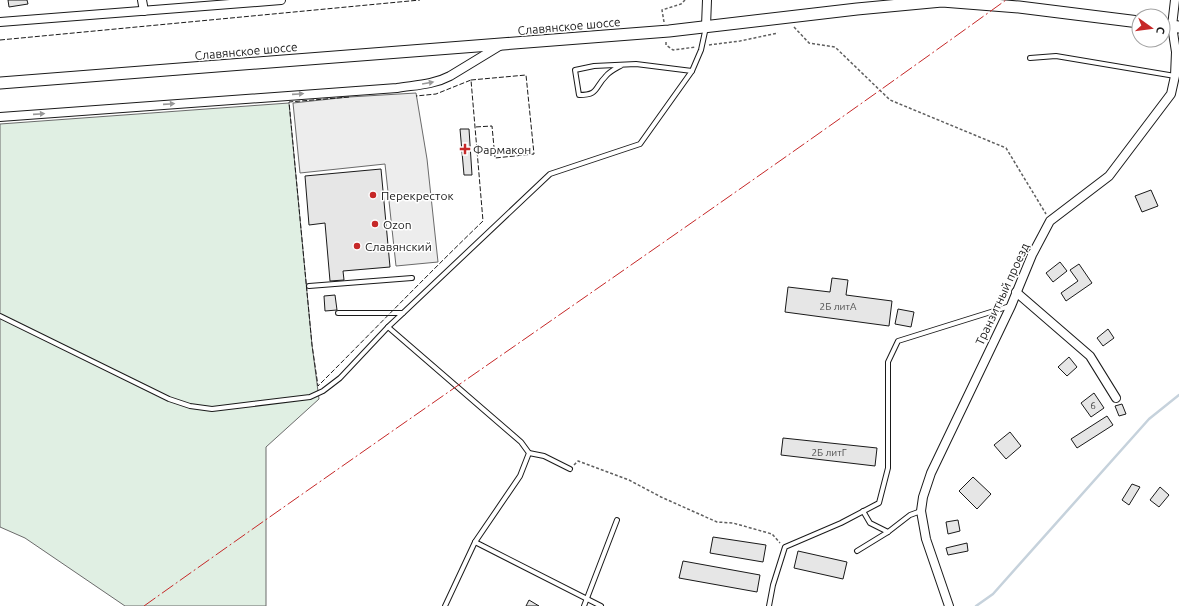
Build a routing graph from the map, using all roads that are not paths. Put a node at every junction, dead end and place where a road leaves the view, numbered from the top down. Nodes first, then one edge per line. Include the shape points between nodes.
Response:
1 (142, 0) edge
2 (281, 0) edge
3 (708, 0) edge
4 (1176, 2) edge
5 (144, 11) junction
6 (1131, 21) edge
7 (0, 22) edge
8 (706, 26) junction
9 (1171, 26) edge
10 (501, 45) junction
11 (1178, 53) edge
12 (1030, 58) dead end
13 (622, 65) junction
14 (692, 71) junction
15 (1175, 76) junction
16 (0, 83) edge
17 (0, 117) edge
18 (412, 278) dead end
19 (309, 286) dead end
20 (1016, 292) junction
21 (1011, 306) junction
22 (338, 313) dead end
23 (403, 313) junction
24 (0, 316) edge
25 (388, 327) junction
26 (1116, 398) dead end
27 (529, 454) junction
28 (570, 469) road end
29 (920, 511) junction
30 (863, 512) junction
31 (616, 520) dead end
32 (888, 532) junction
33 (475, 542) junction
34 (857, 552) dead end
35 (588, 599) junction
36 (445, 606) edge
37 (584, 606) edge
38 (602, 606) edge
39 (769, 606) edge
40 (949, 606) edge

1 - 5 street
2 - 5 street
3 - 8 street
4 - 9 street, Транзитный проезд
5 - 7 street
6 - 8 main road, Славянское шоссе via 1019,7 942,1
8 - 10 main road, Славянское шоссе
8 - 14 lane via 701,50
9 - 11 street, Транзитный проезд
10 - 16 main road, Славянское шоссе
17 -> 10 street via 426,84 450,76
11 - 15 street, Транзитный проезд
12 - 15 lane via 1056,56
13 - 13 lane via 575,70 579,96 590,95 606,76
13 - 14 lane via 636,64
14 - 23 lane via 640,144 550,174
15 - 20 street, Транзитный проезд via 1171,94 1109,176 1050,221
18 - 19 lane
20 - 21 street, Транзитный проезд
20 - 26 street via 1090,356
21 - 29 street, Транзитный проезд via 931,473
21 - 30 lane via 898,341 888,362 888,468 879,503
22 - 23 lane
23 - 25 lane
24 - 25 lane via 169,398 190,406 212,409 290,401 323,392 340,378
25 - 27 lane via 521,442
27 - 28 lane via 544,456
27 - 33 lane via 520,476
29 - 32 lane via 910,515
29 - 40 street, Транзитный проезд via 926,539
30 - 32 lane via 870,523
30 - 39 lane via 785,547
31 - 35 lane
32 - 34 lane
33 - 35 lane
33 - 36 lane
35 - 37 lane
35 - 38 lane

